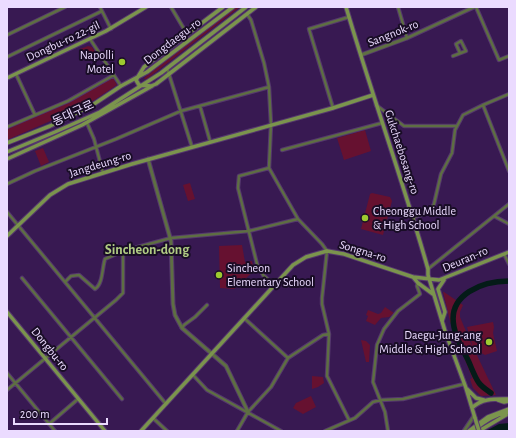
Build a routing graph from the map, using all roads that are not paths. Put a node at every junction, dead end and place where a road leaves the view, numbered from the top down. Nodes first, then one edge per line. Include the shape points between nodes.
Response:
1 (65, 7) edge
2 (100, 7) edge
3 (146, 7) edge
4 (171, 7) edge
5 (223, 7) edge
6 (233, 7) edge
7 (246, 7) edge
8 (256, 7) edge
9 (346, 7) edge
10 (398, 7) edge
11 (475, 7) edge
12 (102, 11) junction
13 (247, 14) junction
14 (349, 16) junction
15 (111, 28) junction
16 (187, 34) junction
17 (7, 35) edge
18 (407, 38) junction
19 (90, 39) junction
20 (460, 53) junction
21 (361, 55) junction
22 (453, 56) dead end
23 (509, 56) edge
24 (7, 57) edge
25 (167, 68) junction
26 (16, 74) junction
27 (114, 75) junction
28 (169, 75) junction
29 (137, 77) junction
30 (7, 78) edge
31 (156, 84) junction
32 (144, 85) junction
33 (120, 86) junction
34 (269, 87) junction
35 (509, 94) edge
36 (373, 95) junction
37 (376, 104) junction
38 (483, 104) junction
39 (200, 106) junction
40 (332, 108) junction
41 (181, 111) junction
42 (36, 115) junction
43 (87, 122) junction
44 (382, 123) junction
45 (271, 124) junction
46 (456, 126) junction
47 (7, 127) edge
48 (210, 141) junction
49 (7, 143) edge
50 (96, 146) junction
51 (192, 147) junction
52 (282, 150) dead end
53 (7, 152) edge
54 (7, 159) edge
55 (148, 159) junction
56 (269, 168) junction
57 (509, 171) edge
58 (103, 172) junction
59 (7, 184) edge
60 (509, 204) edge
61 (7, 212) edge
62 (494, 216) junction
63 (413, 217) junction
64 (298, 219) junction
65 (509, 224) edge
66 (18, 225) junction
67 (249, 231) junction
68 (7, 236) edge
69 (171, 238) junction
70 (123, 251) junction
71 (327, 251) junction
72 (509, 252) edge
73 (504, 254) junction
74 (509, 264) edge
75 (428, 269) junction
76 (413, 277) junction
77 (448, 277) junction
78 (22, 278) dead end
79 (429, 279) junction
80 (65, 282) junction
81 (418, 283) junction
82 (274, 285) junction
83 (434, 294) junction
84 (206, 305) dead end
85 (7, 312) edge
86 (94, 317) junction
87 (244, 318) junction
88 (442, 322) junction
89 (182, 328) junction
90 (329, 334) junction
91 (71, 337) junction
92 (212, 353) junction
93 (288, 358) junction
94 (45, 359) junction
95 (7, 373) edge
96 (192, 376) junction
97 (16, 383) junction
98 (464, 384) junction
99 (466, 388) junction
100 (7, 390) edge
101 (78, 399) junction
102 (122, 399) dead end
103 (381, 400) junction
104 (484, 400) junction
105 (509, 400) edge
106 (166, 404) junction
107 (472, 408) junction
108 (508, 411) edge
109 (248, 412) junction
110 (474, 417) junction
111 (153, 418) junction
112 (349, 420) junction
113 (491, 421) junction
114 (49, 424) junction
115 (275, 430) edge
116 (55, 431) edge
117 (105, 431) edge
118 (141, 431) edge
119 (167, 431) edge
120 (237, 431) edge
121 (281, 431) edge
122 (325, 431) edge
123 (388, 431) edge
124 (464, 431) edge
125 (469, 431) edge
126 (473, 431) edge
127 (479, 431) edge

1 - 17 street
2 - 12 street
3 - 15 main road, Dongbu-ro 22-gil
4 - 16 street
5 - 16 main road
6 - 29 main road, Dongdaegu-ro via 160,64
7 - 25 main road, Dongdaegu-ro
8 - 13 main road
9 - 14 main road, Gukchaebosang-ro
10 - 18 street
11 - 18 street, Sangnok-ro
11 - 23 street via 499,60
12 - 15 street
12 - 24 street
13 - 28 main road
13 - 34 street via 264,63
14 - 21 main road, Gukchaebosang-ro
14 - 40 street via 309,29
15 - 19 main road, Dongbu-ro 22-gil
16 - 29 main road via 144,67
18 - 21 street, Sangnok-ro
19 - 26 main road, Dongbu-ro 22-gil
19 - 27 street
20 - 20 street via 466,51 461,41 456,44
20 - 22 street
21 - 36 main road, Gukchaebosang-ro
25 - 28 street
25 - 32 main road, Dongdaegu-ro
26 - 30 main road, Dongbu-ro 22-gil
26 - 42 street
27 - 33 street
27 - 42 street via 68,101
28 - 31 main road
28 - 41 street
29 - 32 main road via 139,85
29 - 33 main road, Dongdaegu-ro
31 - 32 main road
31 - 43 main road
32 - 53 main road, 동대구로 via 100,112
33 - 49 main road, Dongdaegu-ro via 91,106
34 - 39 street
34 - 45 street
35 - 38 street
36 - 37 main road, Gukchaebosang-ro
36 - 40 main road, Jangdeung-ro
37 - 44 main road, Gukchaebosang-ro
37 - 46 street via 404,126
38 - 46 street via 463,115
38 - 57 street
39 - 41 street
39 - 48 street
40 - 45 main road, Jangdeung-ro
41 - 50 street
41 - 51 street
42 - 47 street
43 - 50 street
43 - 54 main road
44 - 52 street
44 - 63 main road, Gukchaebosang-ro
45 - 48 main road, Jangdeung-ro
45 - 56 street
46 - 63 street via 452,153 441,174 434,204 425,214
48 - 51 main road, Jangdeung-ro
50 - 58 street
50 - 59 street
51 - 55 main road, Jangdeung-ro
55 - 58 main road, Jangdeung-ro
55 - 69 street
56 - 64 street
56 - 67 street via 239,176 240,197
58 - 66 main road, Jangdeung-ro via 59,189
60 - 62 street
61 - 66 street
62 - 65 street
62 - 75 street
63 - 75 main road, Gukchaebosang-ro
64 - 67 street
64 - 71 street
66 - 68 main road, Jangdeung-ro
66 - 80 street
67 - 69 street
67 - 82 street via 259,270
69 - 70 street
69 - 89 street via 174,311
70 - 80 street via 105,259 98,288 95,289 79,275 71,276
70 - 86 street via 123,293
71 - 76 main road, Songna-ro via 344,254
71 - 82 main road, Songna-ro via 306,257 293,265
71 - 90 street via 322,304
72 - 73 main road, Deuran-ro
73 - 74 street
73 - 77 main road, Deuran-ro
75 - 79 main road, Gukchaebosang-ro
76 - 79 main road, Songna-ro
76 - 81 main road
77 - 79 main road, Deuran-ro via 439,280
77 - 88 main road via 441,282 438,289 445,312
78 - 91 street
79 - 83 main road, Gukchaebosang-ro
80 - 86 street
81 - 83 main road
81 - 103 street via 420,294 398,311 377,343 373,382
82 - 87 main road, Songna-ro
83 - 88 main road, Gukchaebosang-ro
84 - 89 street
85 - 94 main road, Dongbu-ro
86 - 91 street
86 - 106 street
87 - 92 main road, Songna-ro
87 - 93 street
88 - 98 main road, Gukchaebosang-ro
89 - 92 street
90 - 93 street
90 - 112 street via 327,376
91 - 94 street
91 - 102 street
92 - 96 main road, Songna-ro
92 - 109 street via 228,369
93 - 109 street via 271,387
94 - 97 street
94 - 101 main road, Dongbu-ro
95 - 97 street
96 - 106 main road, Songna-ro
96 - 109 street via 207,390
97 - 100 street
97 - 114 street
98 - 99 main road, Gukchaebosang-ro
98 - 103 street via 403,399
99 - 104 main road via 471,394
99 - 107 main road, Gukchaebosang-ro
101 - 114 street
101 - 117 main road, Dongbu-ro
103 - 112 street via 373,402 361,414
103 - 123 street
104 - 105 main road
104 - 107 main road
106 - 111 main road, Songna-ro
107 - 110 main road, Gukchaebosang-ro
108 - 113 main road
108 - 125 main road via 495,413
109 - 115 street
109 - 120 street
110 - 124 street
110 - 127 main road, Gukchaebosang-ro, bridge
111 - 118 main road, Songna-ro
111 - 119 street
112 - 122 street
113 - 126 main road
113 - 127 main road
114 - 116 street
115 - 121 street

